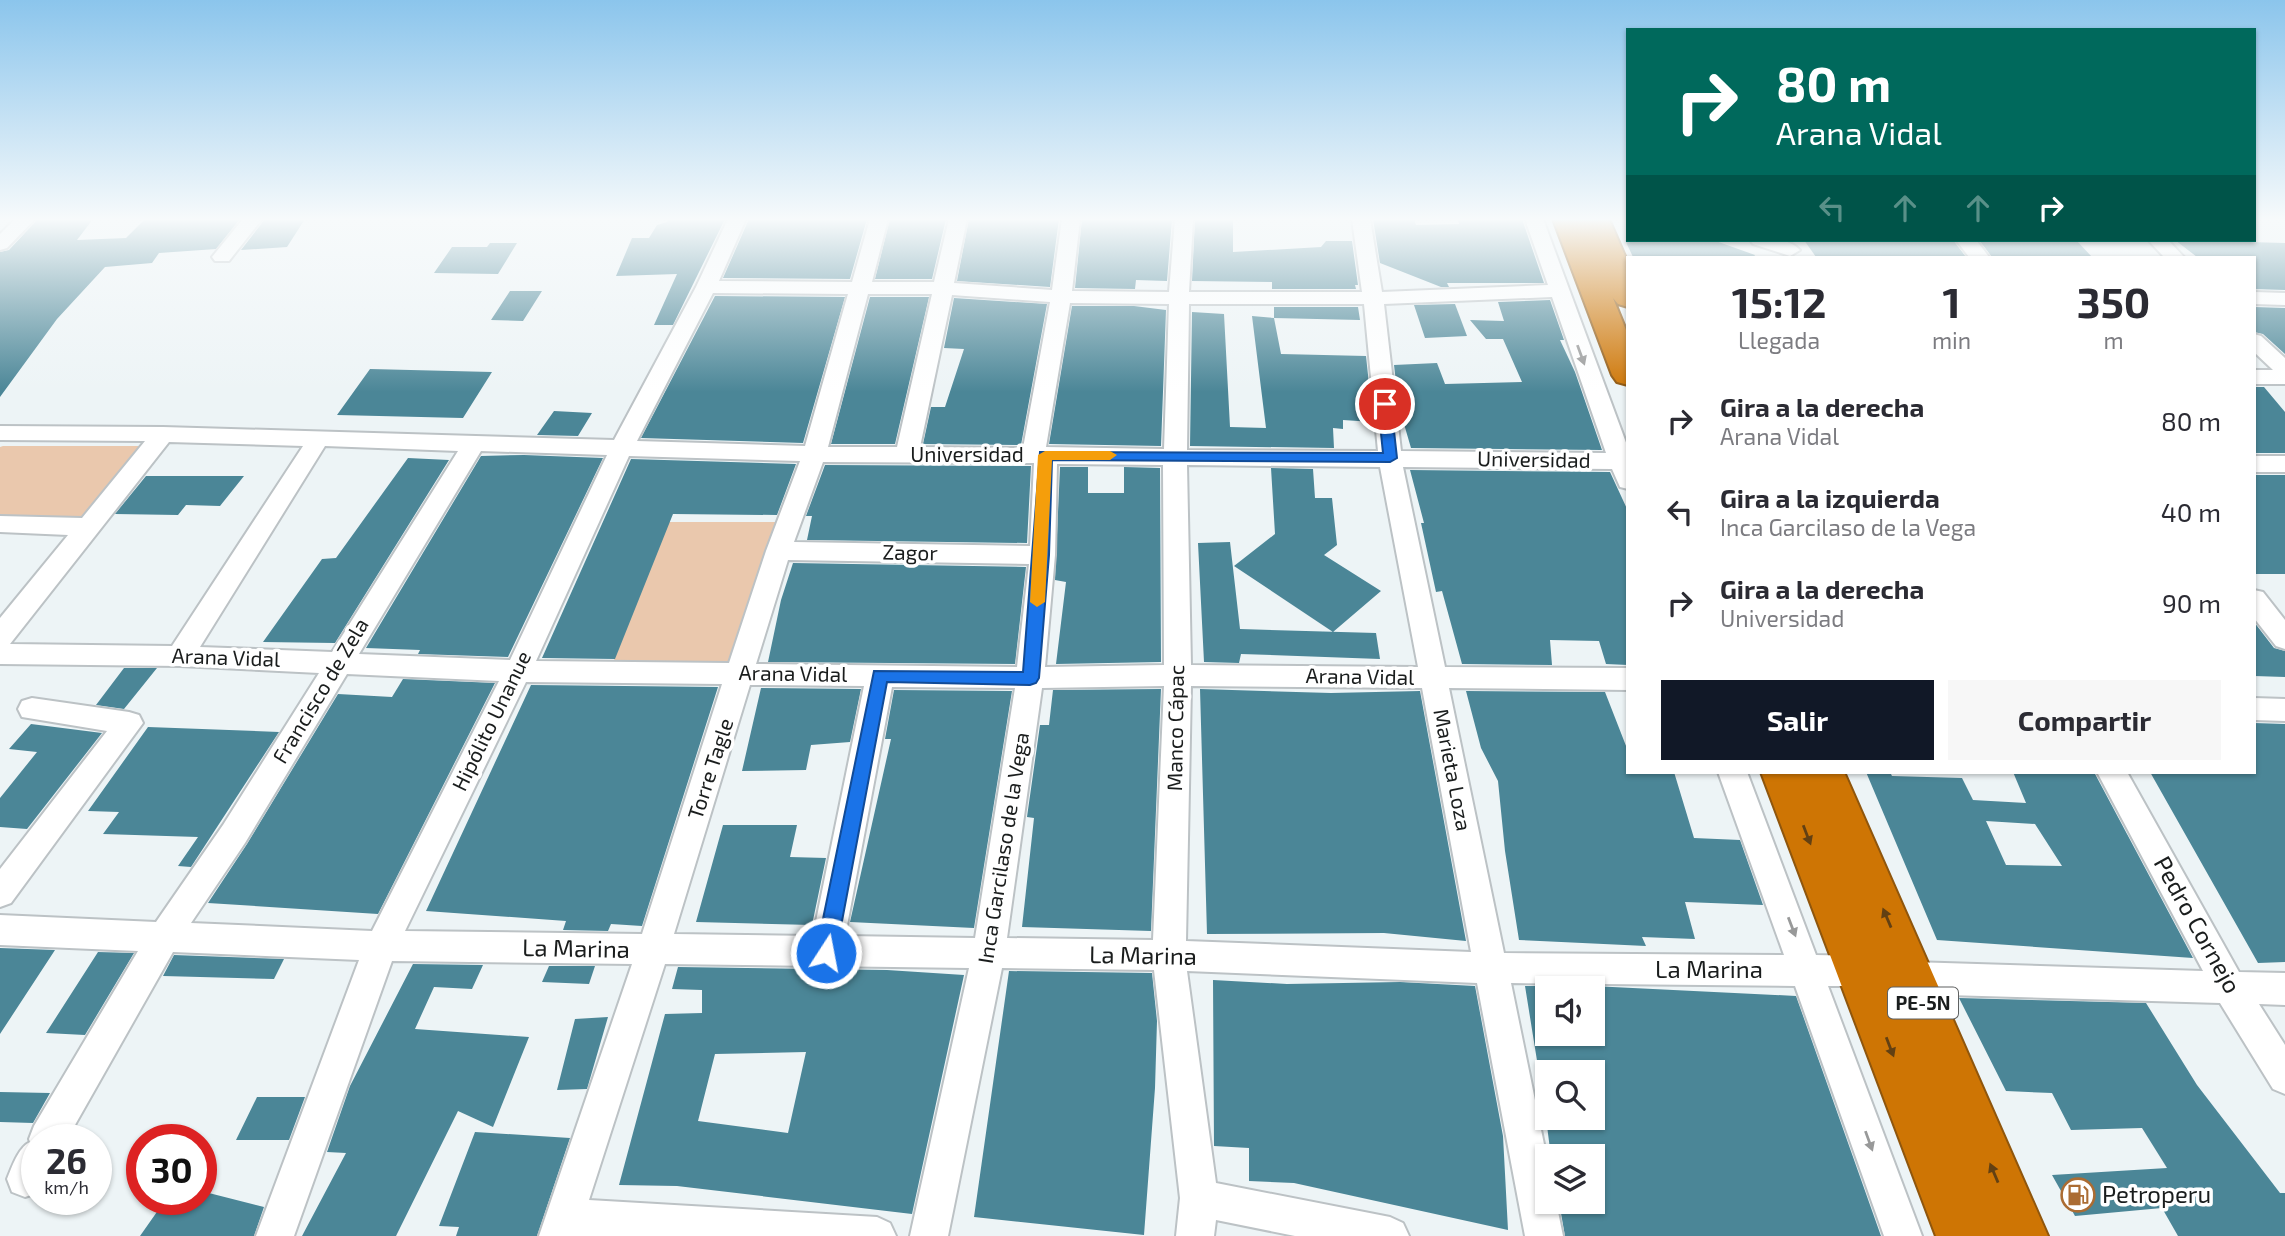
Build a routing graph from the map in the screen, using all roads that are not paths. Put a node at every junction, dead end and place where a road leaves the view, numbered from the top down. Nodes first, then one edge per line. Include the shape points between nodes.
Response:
1 (711, 277) edge
2 (862, 277) edge
3 (944, 277) edge
4 (1064, 277) edge
5 (1180, 277) edge
6 (1370, 277) edge
7 (1553, 277) edge
8 (1590, 277) edge
9 (1619, 277) edge
10 (859, 286) junction
11 (706, 287) junction
12 (941, 288) junction
13 (1558, 291) junction
14 (1626, 294) edge
15 (1061, 297) junction
16 (1179, 298) junction
17 (1374, 298) junction
18 (2256, 298) edge
19 (2285, 299) edge
20 (2256, 342) edge
21 (1626, 370) edge
22 (2285, 370) edge
23 (2256, 377) edge
24 (2285, 377) edge
25 (0, 433) edge
26 (163, 434) junction
27 (318, 440) junction
28 (474, 444) junction
29 (621, 449) junction
30 (814, 454) junction
31 (907, 454) junction
32 (1039, 455) junction
33 (1175, 456) junction
34 (1390, 458) junction
35 (2256, 464) edge
36 (2285, 464) edge
37 (1625, 468) edge
38 (0, 524) edge
39 (89, 527) junction
40 (778, 551) junction
41 (1042, 555) junction
42 (2256, 602) edge
43 (0, 637) edge
44 (2285, 639) edge
45 (0, 654) edge
46 (180, 656) junction
47 (337, 663) junction
48 (518, 671) junction
49 (741, 673) junction
50 (880, 675) junction
51 (1178, 675) junction
52 (1433, 677) junction
53 (1030, 678) junction
54 (1626, 679) edge
55 (32, 709) dead end
56 (2256, 709) edge
57 (2285, 710) edge
58 (1734, 774) edge
59 (1783, 774) edge
60 (1825, 774) edge
61 (2113, 774) edge
62 (0, 893) edge
63 (0, 930) edge
64 (164, 935) junction
65 (382, 946) junction
66 (653, 950) junction
67 (826, 953) junction
68 (989, 953) junction
69 (1170, 956) junction
70 (1492, 968) junction
71 (1808, 971) junction
72 (1860, 971) junction
73 (1913, 978) junction
74 (2230, 988) junction
75 (2285, 989) edge
76 (2285, 1077) edge
77 (56, 1124) edge
78 (1199, 1198) junction
79 (561, 1227) edge
80 (275, 1236) edge
81 (877, 1236) edge
82 (929, 1236) edge
83 (1195, 1236) edge
84 (1390, 1236) edge
85 (1544, 1236) edge
86 (1903, 1236) edge
87 (1964, 1236) edge
88 (2020, 1236) edge

1 - 11 street, Hipólito Unanue
2 - 10 street, Torre Tagle
3 - 12 street
4 - 15 street, Inca Garcilaso de la Vega
5 - 16 street, Manco Cápac
6 - 17 street, Marieta Loza
7 - 13 street
8 - 21 highway
9 - 14 highway
10 - 11 street
10 - 12 street
10 - 30 street, Torre Tagle
11 - 29 street, Hipólito Unanue
12 - 15 street
12 - 31 street
13 - 17 street
13 -> 37 street
15 - 16 street
15 - 32 street, Inca Garcilaso de la Vega
16 - 17 street
16 - 33 street, Manco Cápac
17 - 34 street, Marieta Loza
18 - 19 street
20 - 22 street
23 - 24 street
25 - 26 street
26 - 27 street
26 - 39 street
27 - 28 street
27 - 46 street
28 - 29 street, Universidad
28 - 47 street, Francisco de Zela
29 - 30 street, Universidad
29 - 48 street, Hipólito Unanue
30 - 31 street, Universidad
30 - 40 street, Torre Tagle
31 - 32 street, Universidad
32 - 33 street, Universidad
32 - 41 street, Inca Garcilaso de la Vega
33 - 34 street, Universidad
33 - 51 street, Manco Cápac
34 - 37 street, Universidad
34 - 52 street, Marieta Loza
35 - 36 street
38 - 39 street
39 - 43 street
40 - 41 street, Zagor
40 - 49 street, Torre Tagle
41 - 53 street, Inca Garcilaso de la Vega
42 - 44 street
45 - 46 street, Arana Vidal
46 - 47 street, Arana Vidal
47 - 48 street, Arana Vidal
47 - 64 street, Francisco de Zela via 234,834
48 - 49 street, Arana Vidal
48 - 65 street, Hipólito Unanue
49 - 50 street, Arana Vidal
49 - 66 street, Torre Tagle
50 - 53 street, Arana Vidal
50 - 67 street
51 - 52 street, Arana Vidal
51 - 53 street, Arana Vidal
51 - 69 street, Manco Cápac
52 - 54 street, Arana Vidal
52 - 70 street, Marieta Loza
53 - 68 street, Inca Garcilaso de la Vega
55 - 62 street via 129,723
56 - 57 street
58 -> 71 street
59 -> 72 highway, PE-5N
73 -> 60 highway, PE-5N
61 - 74 street, Pedro Cornejo
63 - 64 street, La Marina
64 - 65 street, La Marina
64 - 77 street, Francisco de Zela
65 - 66 street, La Marina
65 - 80 street, Hipólito Unanue
66 - 67 street, La Marina
66 - 79 street, Torre Tagle
67 - 68 street, La Marina
68 - 69 street, La Marina
68 - 82 street, Inca Garcilaso de la Vega
69 - 70 street, La Marina
69 - 78 street, Manco Cápac
70 - 71 street, La Marina
70 - 85 street, Marieta Loza
71 - 72 street, La Marina
71 -> 86 street
72 - 73 street, La Marina
72 -> 87 highway, PE-5N
73 - 74 street, La Marina
88 -> 73 highway, PE-5N
74 - 75 street, La Marina
74 - 76 street, Pedro Cornejo
78 - 83 street, Manco Cápac
78 - 84 street
79 - 81 street

